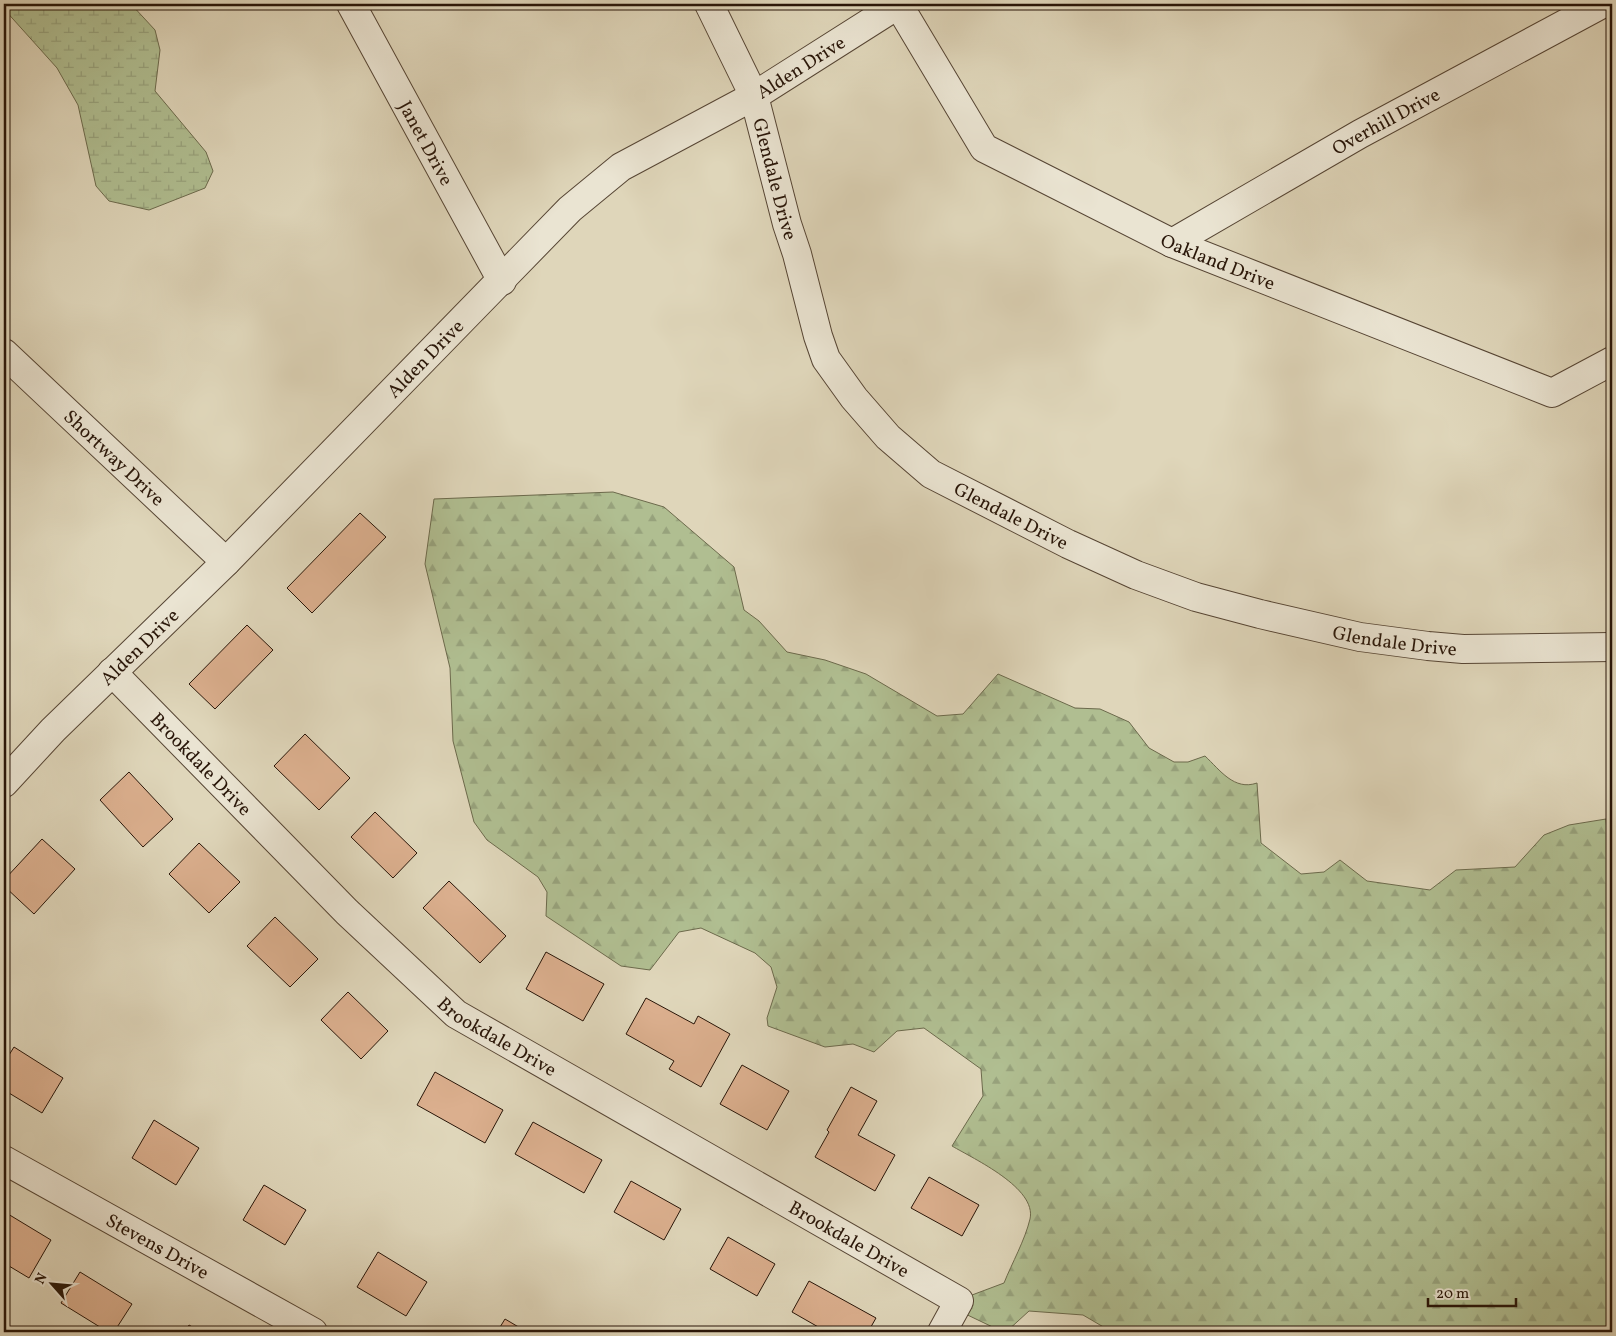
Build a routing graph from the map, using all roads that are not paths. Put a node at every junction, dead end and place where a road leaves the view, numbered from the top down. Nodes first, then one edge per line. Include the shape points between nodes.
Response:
1 (351, 4) edge
2 (709, 4) edge
3 (898, 4) edge
4 (1602, 4) edge
5 (754, 96) junction
6 (1172, 244) junction
7 (502, 280) junction
8 (4, 353) edge
9 (1612, 361) edge
10 (226, 562) junction
11 (1612, 647) edge
12 (112, 672) junction
13 (4, 783) edge
14 (4, 1160) edge
15 (313, 1332) edge
16 (942, 1332) edge

1 - 7 street, Janet Drive
2 - 5 street, Glendale Drive
3 - 5 street, Alden Drive
3 - 6 street, Oakland Drive via 984,148
4 - 6 street, Overhill Drive via 1360,134
5 - 7 street, Alden Drive via 621,168 570,209
5 - 11 street, Glendale Drive via 826,359 888,437 931,474 1136,575 1260,614 1360,637 1428,646 1463,649
6 - 9 street, Oakland Drive via 1552,393
7 - 10 street, Alden Drive
8 - 10 street, Shortway Drive
10 - 12 street, Alden Drive
12 - 13 street, Alden Drive
12 - 16 street, Brookdale Drive via 347,912 456,1014 959,1302
14 - 15 street, Stevens Drive

